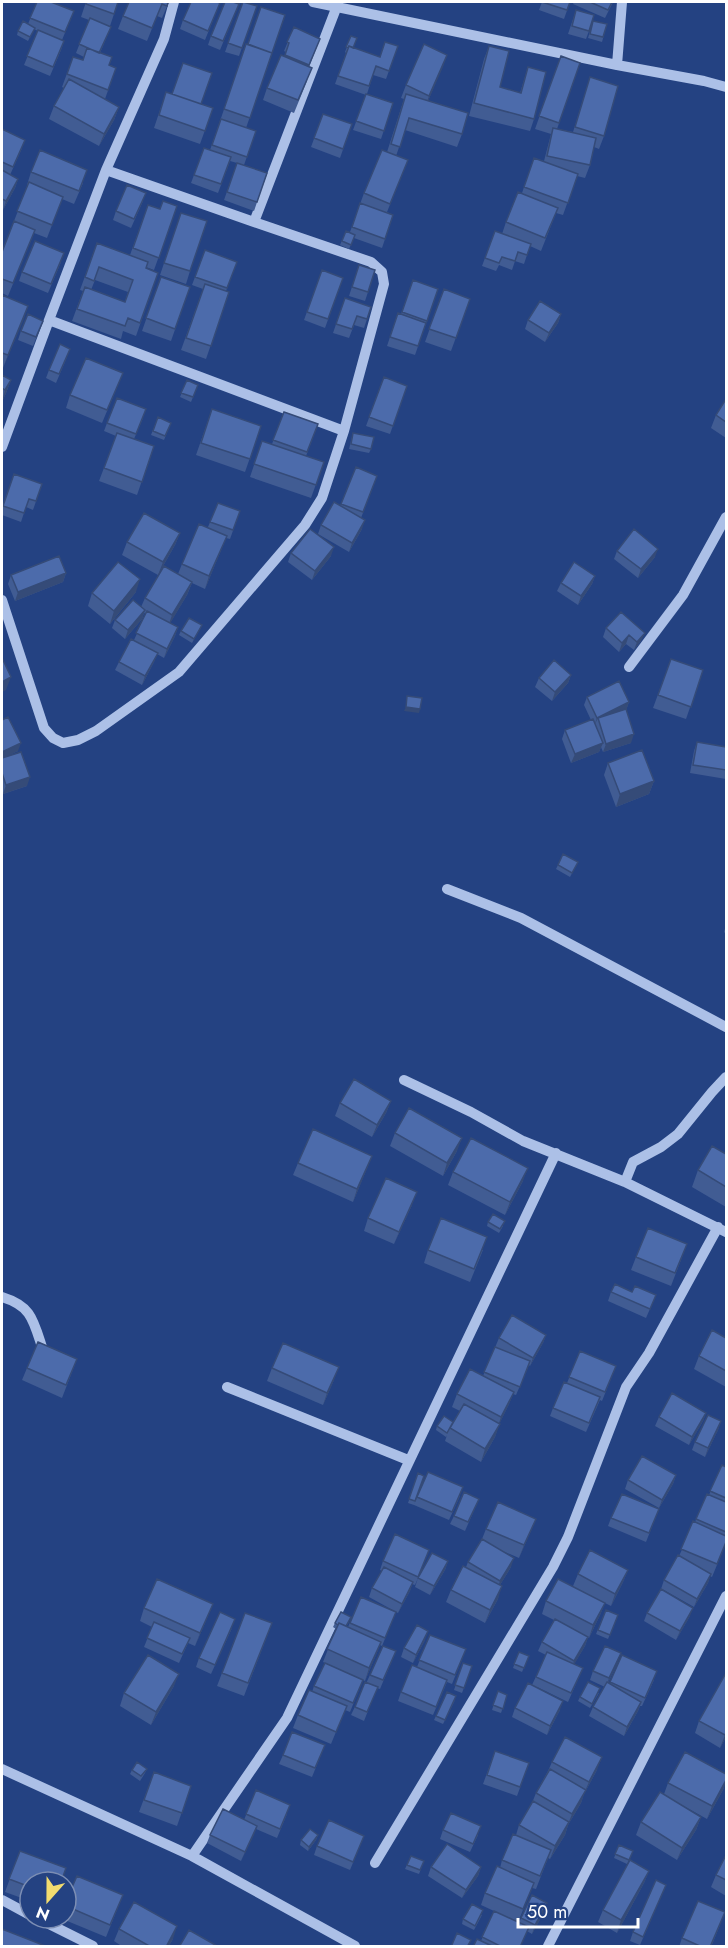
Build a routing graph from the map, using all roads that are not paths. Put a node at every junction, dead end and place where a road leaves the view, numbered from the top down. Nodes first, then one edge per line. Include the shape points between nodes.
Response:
1 (174, 2) edge
2 (313, 2) edge
3 (622, 2) edge
4 (337, 6) junction
5 (618, 65) junction
6 (726, 87) edge
7 (106, 171) junction
8 (254, 222) junction
9 (49, 320) junction
10 (344, 431) junction
11 (2, 447) edge
12 (726, 517) edge
13 (2, 600) edge
14 (629, 667) dead end
15 (447, 889) dead end
16 (726, 1027) edge
17 (726, 1077) edge
18 (404, 1080) dead end
19 (556, 1153) junction
20 (625, 1182) junction
21 (722, 1230) edge
22 (2, 1297) edge
23 (42, 1347) edge
24 (227, 1387) dead end
25 (408, 1460) junction
26 (726, 1596) edge
27 (2, 1769) edge
28 (192, 1856) junction
29 (375, 1863) dead end
30 (2, 1900) edge
31 (18, 1909) edge
32 (60, 1930) edge
33 (93, 1947) edge
34 (355, 1947) edge
35 (548, 1947) edge

1 - 7 street via 164,39
2 - 4 street
3 - 5 street
4 - 5 street
4 - 8 street
5 - 6 street
7 - 8 street
7 - 9 street
8 - 10 street via 371,262 382,272 384,284
9 - 10 street
9 - 11 street
10 - 13 street via 322,498 305,525 187,663 96,731 78,740 63,742 44,728
12 - 14 street via 683,595
15 - 16 street via 521,918
17 - 20 street via 678,1134 633,1162
18 - 19 street via 523,1141
19 - 20 street
19 - 25 street
20 - 21 street
21 - 29 street via 626,1387 553,1567
22 - 23 street via 24,1307
24 - 25 street
25 - 28 street via 287,1718
26 - 35 street
27 - 28 street
28 - 34 street
30 - 31 street
32 - 33 street

